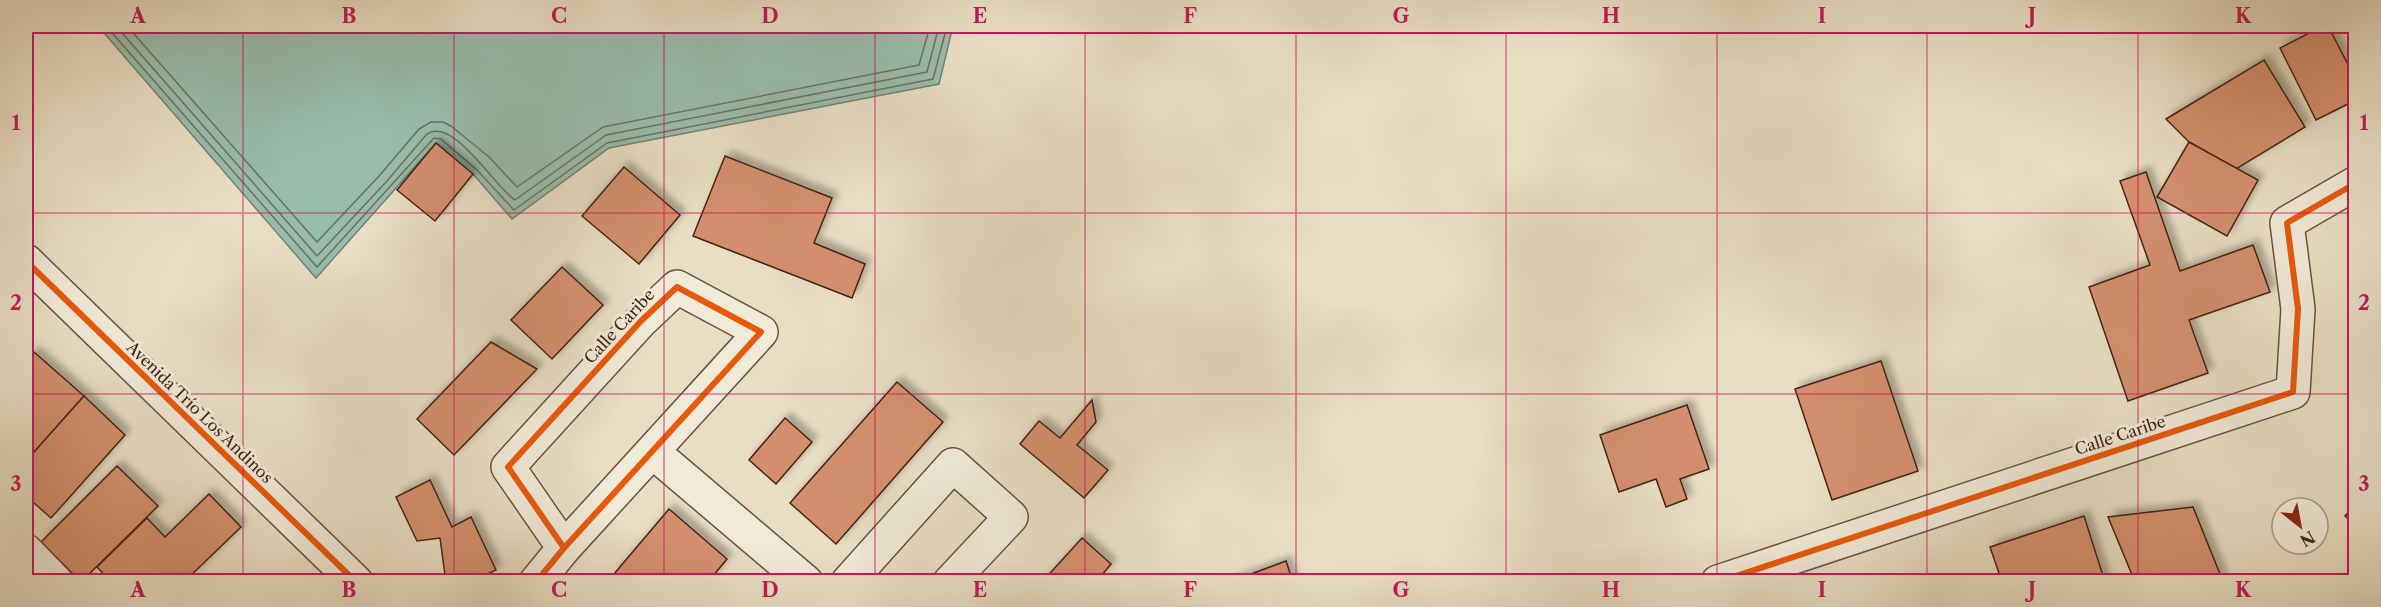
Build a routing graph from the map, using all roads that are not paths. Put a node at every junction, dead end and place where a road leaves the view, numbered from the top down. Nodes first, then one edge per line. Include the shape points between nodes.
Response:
1 (2355, 183) edge
2 (26, 261) edge
3 (652, 452) junction
4 (564, 548) junction
5 (26, 551) edge
6 (56, 582) edge
7 (356, 582) edge
8 (536, 582) edge
9 (806, 582) edge
10 (848, 582) edge
11 (950, 582) edge
12 (1718, 582) edge

1 - 12 street, Calle Caribe via 2287,223 2298,309 2293,392
2 - 7 street, Avenida Trío Los Andinos
3 - 4 street, Calle Caribe
3 - 4 street, Calle Caribe via 761,332 676,286 508,467
3 - 9 street
4 - 8 street, Calle Caribe
5 - 6 street
10 - 11 street via 953,465 1011,517

